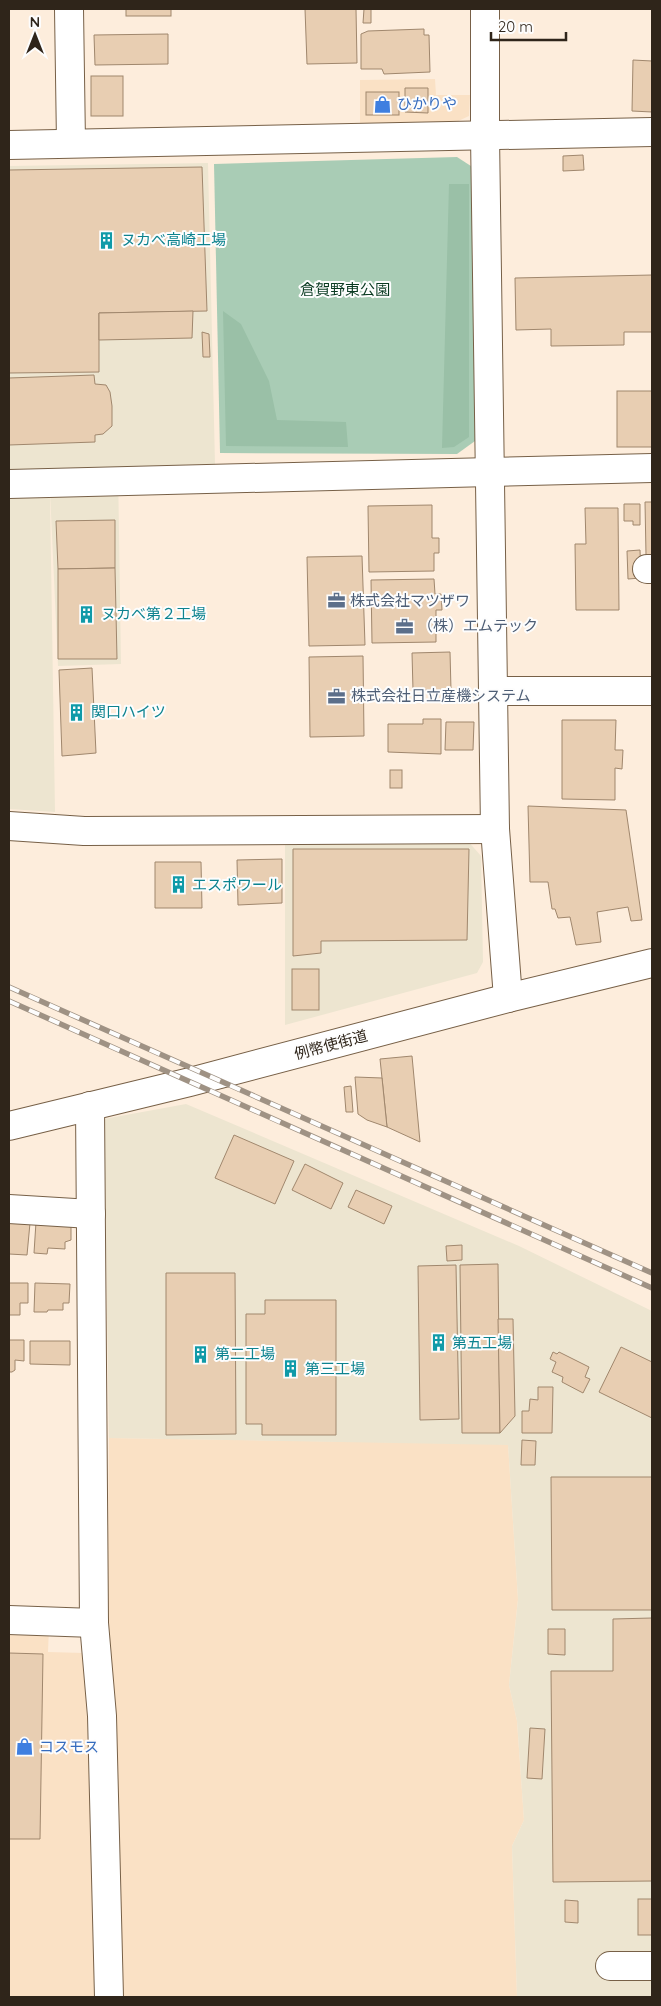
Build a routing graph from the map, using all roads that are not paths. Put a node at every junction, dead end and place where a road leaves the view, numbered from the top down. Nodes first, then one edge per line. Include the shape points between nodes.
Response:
1 (69, 9) edge
2 (485, 9) edge
3 (652, 132) edge
4 (485, 136) junction
5 (71, 143) junction
6 (9, 145) edge
7 (652, 468) edge
8 (490, 471) junction
9 (9, 484) edge
10 (652, 691) edge
11 (493, 692) junction
12 (9, 826) edge
13 (495, 829) junction
14 (652, 962) edge
15 (508, 998) junction
16 (90, 1106) junction
17 (9, 1126) edge
18 (9, 1209) edge
19 (91, 1214) junction
20 (9, 1620) edge
21 (94, 1623) junction
22 (610, 1966) dead end
23 (652, 1966) edge
24 (110, 1997) edge

1 - 5 street
2 - 4 street
3 - 4 street
4 - 5 street
4 - 8 street
5 - 6 street
7 - 8 street
8 - 9 street
8 - 11 street
10 - 11 street
11 - 13 street
12 - 13 street via 84,831
13 - 15 street
14 - 15 street, 例幣使街道
15 - 16 street, 例幣使街道
16 - 17 street, 例幣使街道
16 - 19 street
18 - 19 street
19 - 21 street
20 - 21 street
21 - 24 street via 102,1716
22 - 23 street

